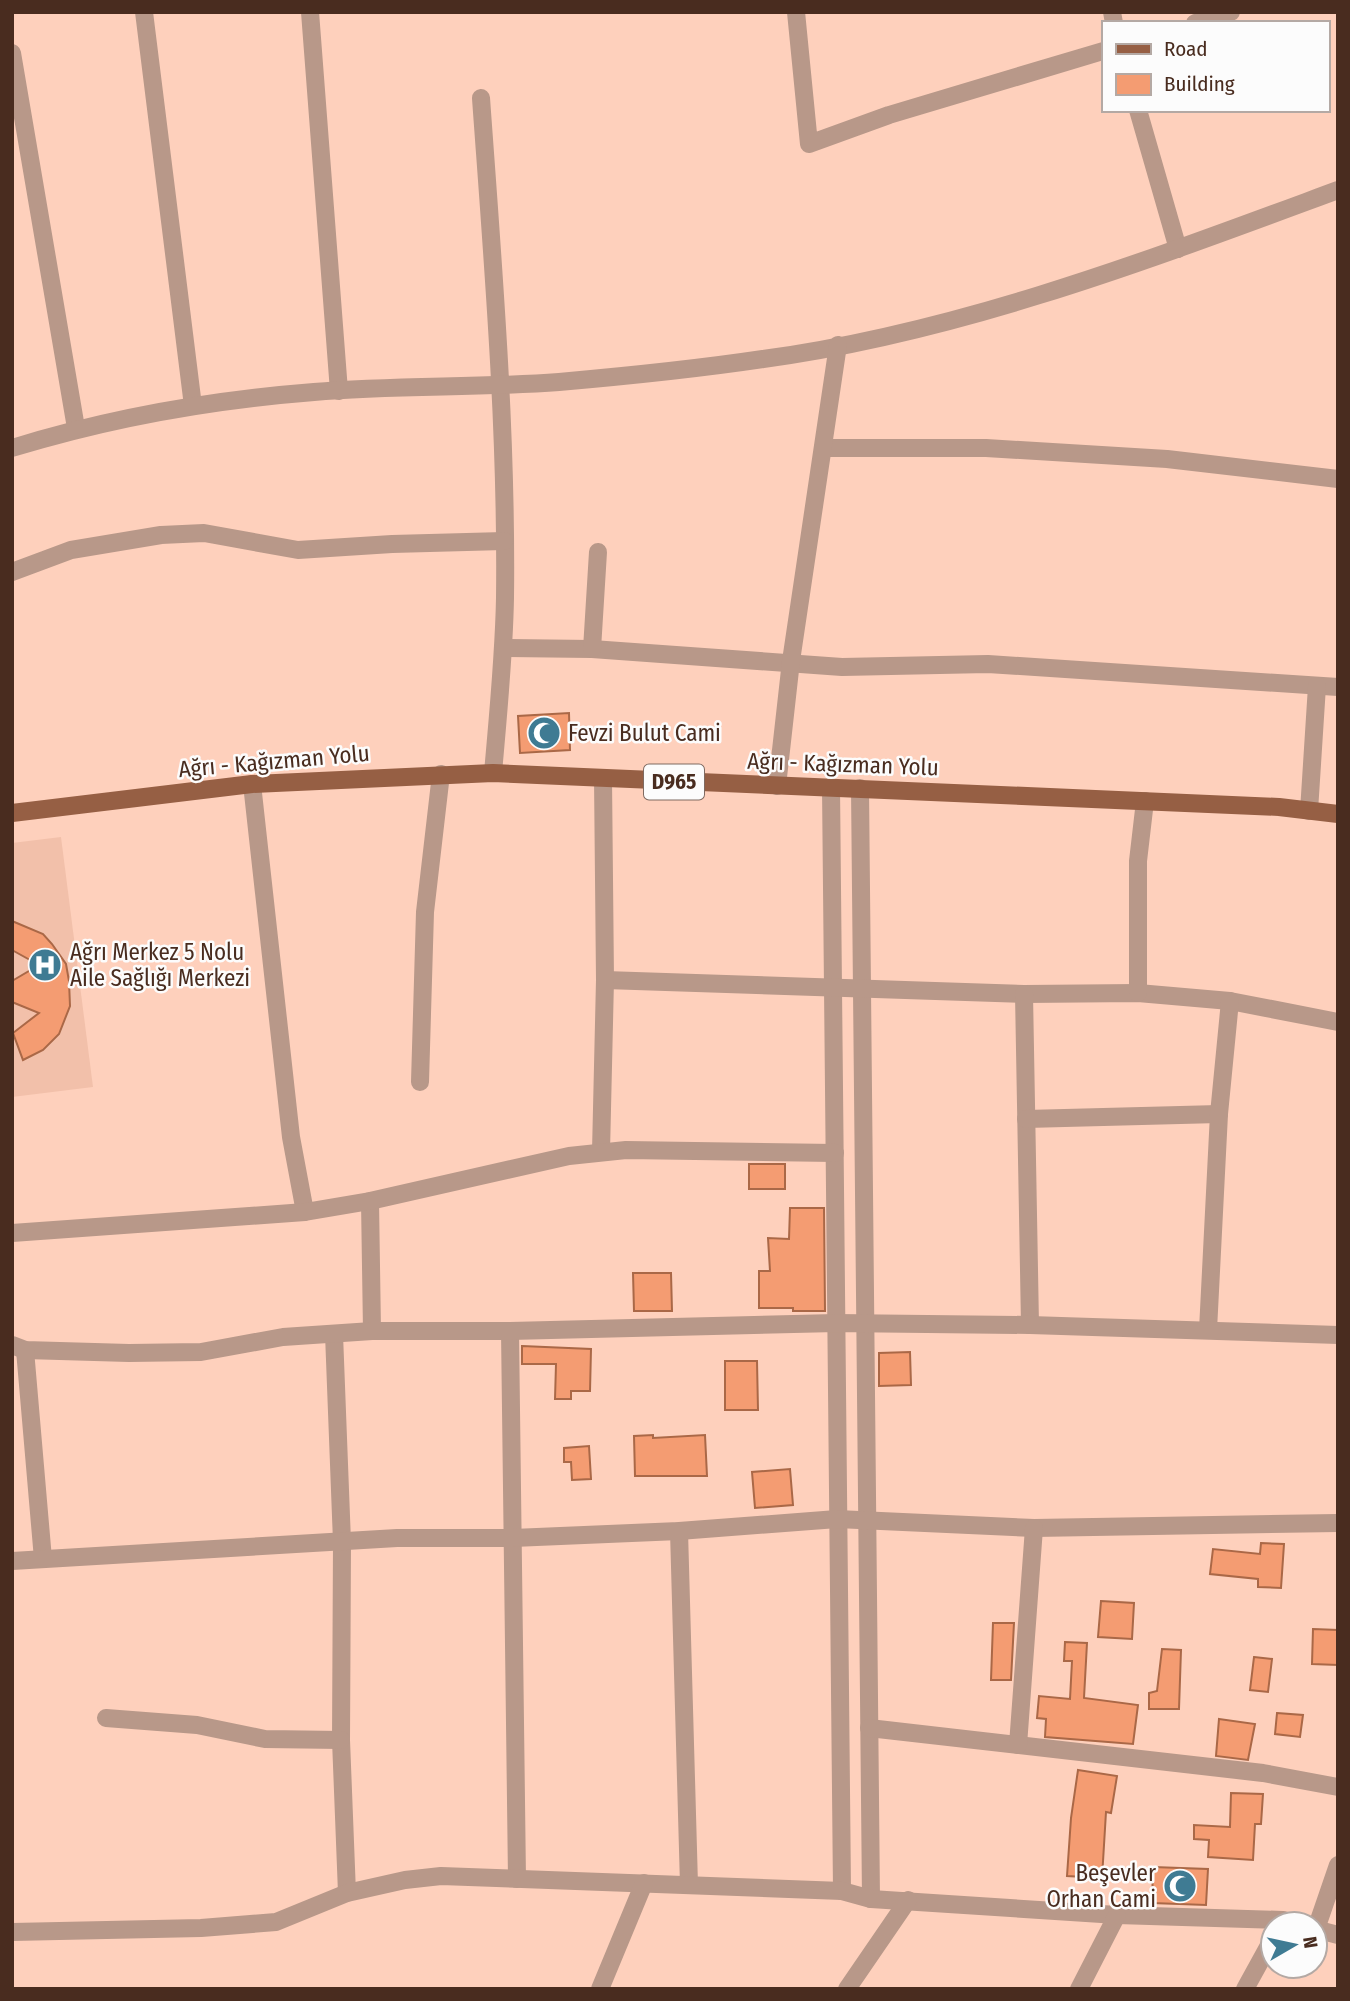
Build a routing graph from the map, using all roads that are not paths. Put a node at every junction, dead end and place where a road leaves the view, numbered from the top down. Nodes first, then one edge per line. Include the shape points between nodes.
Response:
1 (144, 12) edge
2 (310, 12) edge
3 (796, 12) edge
4 (1231, 12) edge
5 (1202, 21) edge
6 (1102, 51) edge
7 (12, 52) edge
8 (481, 99) dead end
9 (1139, 112) edge
10 (1338, 190) edge
11 (1178, 248) junction
12 (838, 345) junction
13 (501, 384) junction
14 (339, 391) junction
15 (193, 406) junction
16 (76, 429) junction
17 (823, 447) junction
18 (12, 448) edge
19 (1338, 479) edge
20 (504, 541) junction
21 (598, 552) dead end
22 (12, 572) edge
23 (503, 648) junction
24 (592, 649) junction
25 (790, 661) junction
26 (1317, 686) junction
27 (1338, 687) edge
28 (494, 773) junction
29 (441, 774) junction
30 (603, 778) junction
31 (252, 784) junction
32 (778, 786) junction
33 (831, 788) junction
34 (860, 788) junction
35 (1145, 801) junction
36 (1309, 811) junction
37 (12, 813) edge
38 (1338, 814) edge
39 (605, 980) junction
40 (833, 986) junction
41 (862, 988) junction
42 (1138, 993) junction
43 (1024, 994) junction
44 (1230, 1001) junction
45 (1338, 1022) edge
46 (420, 1082) dead end
47 (1219, 1114) junction
48 (1026, 1119) junction
49 (601, 1152) junction
50 (835, 1153) junction
51 (370, 1201) junction
52 (305, 1212) junction
53 (12, 1233) edge
54 (836, 1323) junction
55 (865, 1324) junction
56 (1030, 1325) junction
57 (1208, 1330) junction
58 (372, 1331) junction
59 (510, 1331) junction
60 (334, 1334) junction
61 (1338, 1335) edge
62 (18, 1348) edge
63 (837, 1519) junction
64 (867, 1519) junction
65 (1338, 1523) edge
66 (1034, 1528) junction
67 (679, 1531) junction
68 (513, 1538) junction
69 (342, 1542) junction
70 (43, 1559) junction
71 (12, 1561) edge
72 (106, 1718) dead end
73 (869, 1728) junction
74 (341, 1740) junction
75 (1018, 1745) junction
76 (1338, 1787) edge
77 (1338, 1865) edge
78 (517, 1880) junction
79 (644, 1883) junction
80 (689, 1885) junction
81 (842, 1891) junction
82 (347, 1893) junction
83 (871, 1899) junction
84 (908, 1900) junction
85 (1323, 1910) edge
86 (1117, 1915) junction
87 (1259, 1922) edge
88 (12, 1931) edge
89 (1259, 1964) edge
90 (600, 1989) edge
91 (848, 1989) edge
92 (1079, 1989) edge
93 (1245, 1989) edge

1 - 15 street
2 - 14 street
3 - 6 street via 809,145 889,115
4 - 5 street
7 - 16 street
8 - 13 street
9 - 11 street
10 - 11 street
11 - 12 street via 1054,291 922,328
12 - 13 street via 751,361
12 - 17 street
13 - 14 street
13 - 20 street
14 - 15 street
15 - 16 street
16 - 18 street
17 - 19 street via 986,448 1167,459
17 - 25 street
20 - 22 street via 298,550 204,533 161,535 71,550
20 - 23 street
21 - 24 street
23 - 24 street
23 - 28 street
24 - 25 street
25 - 26 street via 842,667 988,664
25 - 32 street
26 - 27 street
26 - 36 street
28 - 29 main road, Ağrı - Kağızman Yolu / D965
28 - 30 main road, Ağrı - Kağızman Yolu / D965
29 - 31 main road, Ağrı - Kağızman Yolu / D965
29 - 46 street via 425,912
30 - 32 main road, Ağrı - Kağızman Yolu / D965
30 - 39 street
31 - 37 main road, Ağrı - Kağızman Yolu / D965
31 - 52 street via 291,1137
32 - 33 main road, Ağrı - Kağızman Yolu / D965
33 - 34 main road, Ağrı - Kağızman Yolu / D965
33 - 40 street
34 - 35 main road, Ağrı - Kağızman Yolu / D965
34 - 41 street
35 - 36 main road, Ağrı - Kağızman Yolu / D965
35 - 42 street via 1138,861
36 - 38 main road, Ağrı - Kağızman Yolu / D965
39 - 40 street
39 - 49 street
40 - 41 street
40 - 50 street
41 - 43 street
41 - 55 street
42 - 43 street
42 - 44 street
43 - 48 street
44 - 45 street
44 - 47 street
47 - 48 street
47 - 57 street
48 - 56 street
49 - 50 street
49 - 51 street
50 - 54 street
51 - 52 street
51 - 58 street
52 - 53 street
54 - 55 street
54 - 59 street
54 - 63 street
55 - 56 street
55 - 64 street
56 - 57 street
57 - 61 street
58 - 59 street
58 - 60 street
59 - 68 street
60 - 62 street via 282,1337 201,1352
60 - 69 street
62 - 70 street
63 - 64 street
63 - 67 street
63 - 81 street
64 - 66 street
64 - 73 street
65 - 66 street
66 - 75 street
67 - 68 street
67 - 80 street
68 - 69 street
68 - 78 street
69 - 70 street
69 - 74 street
70 - 71 street
72 - 74 street via 197,1725 265,1739
73 - 75 street
73 - 83 street
74 - 82 street
75 - 76 street via 1263,1773
77 - 85 street
78 - 79 street
78 - 82 street via 441,1876
79 - 80 street
79 - 90 street
80 - 81 street
81 - 83 street
82 - 88 street via 276,1922
83 - 84 street
84 - 86 street
84 - 91 street
86 - 87 street
86 - 92 street
89 - 93 street

